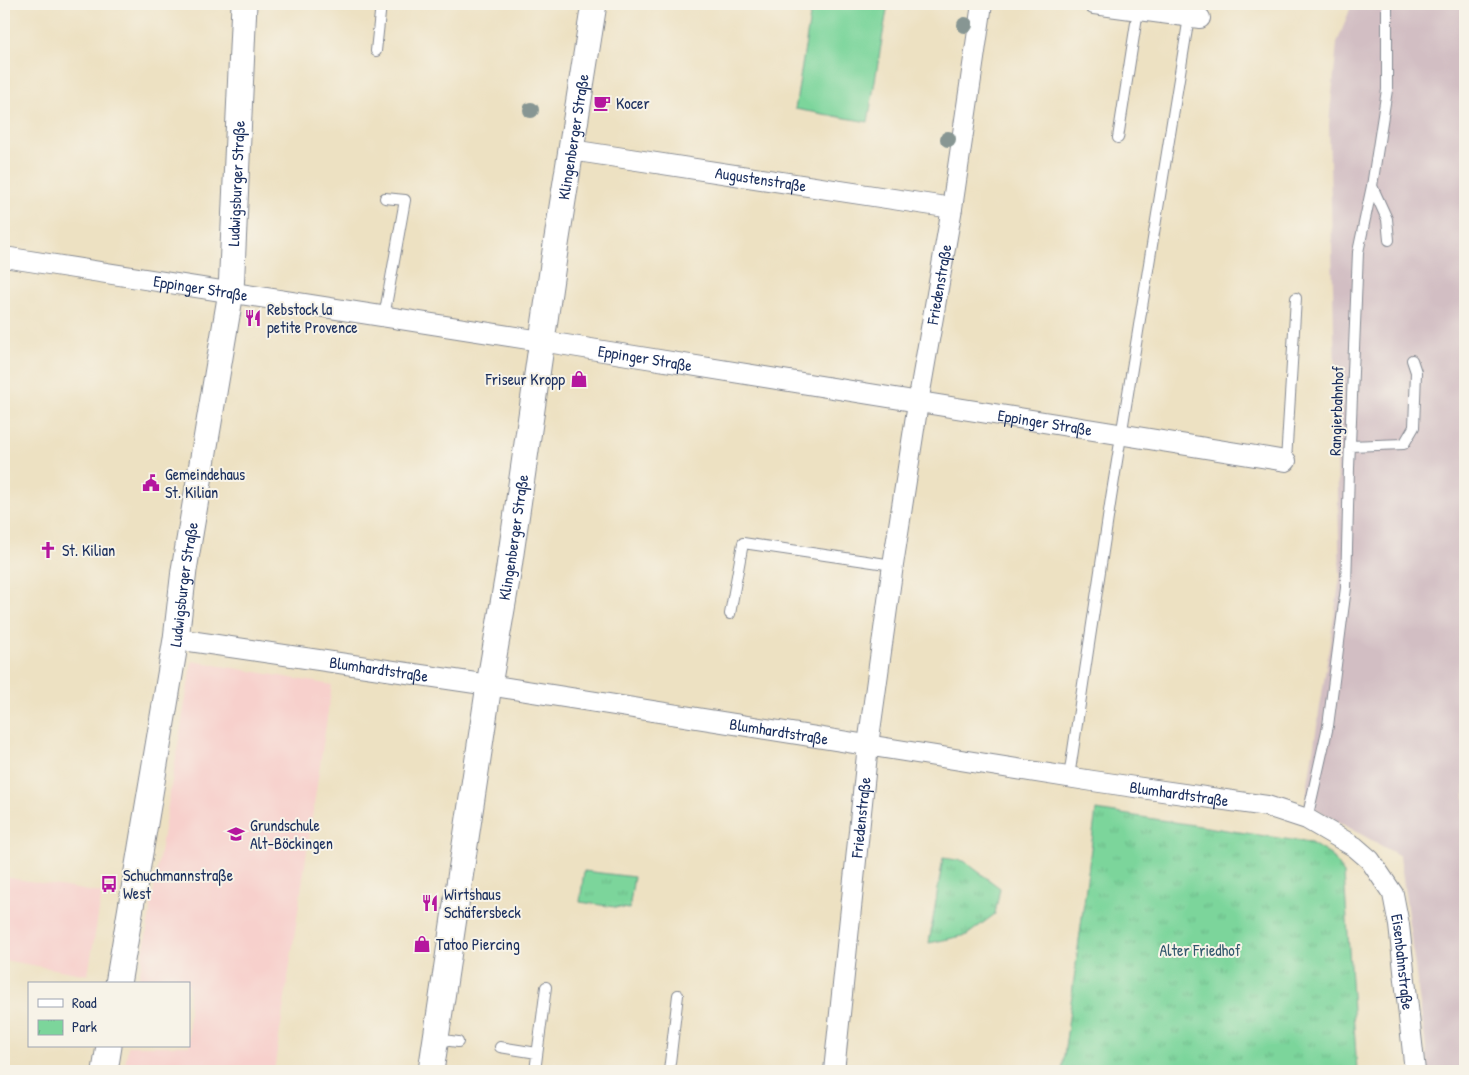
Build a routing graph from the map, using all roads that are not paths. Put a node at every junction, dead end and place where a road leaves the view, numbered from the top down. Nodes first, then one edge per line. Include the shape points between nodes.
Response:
1 (244, 4) edge
2 (381, 4) edge
3 (594, 4) edge
4 (982, 4) edge
5 (1094, 4) edge
6 (1387, 4) edge
7 (1138, 10) junction
8 (1195, 18) joint
9 (376, 51) dead end
10 (1118, 138) dead end
11 (571, 150) junction
12 (1372, 186) junction
13 (385, 198) dead end
14 (952, 208) junction
15 (1388, 240) dead end
16 (4, 257) edge
17 (231, 292) junction
18 (1296, 298) dead end
19 (384, 317) junction
20 (541, 341) junction
21 (1412, 360) dead end
22 (918, 403) junction
23 (1122, 435) junction
24 (1350, 446) junction
25 (1286, 461) joint
26 (893, 565) junction
27 (730, 614) dead end
28 (176, 639) junction
29 (489, 685) junction
30 (868, 745) junction
31 (1068, 777) junction
32 (1307, 819) junction
33 (1370, 860) joint
34 (118, 982) edge
35 (546, 986) dead end
36 (678, 995) dead end
37 (109, 1048) edge
38 (500, 1048) dead end
39 (537, 1052) junction
40 (105, 1071) edge
41 (431, 1071) edge
42 (535, 1071) edge
43 (669, 1071) edge
44 (834, 1071) edge
45 (1414, 1071) edge

1 - 17 street, Ludwigsburger Straße
2 - 9 lane
3 - 11 street, Klingenberger Straße
4 - 14 street, Friedenstraße
5 - 7 street
6 - 12 lane, Rangierbahnhof via 1387,90
7 - 8 street
7 - 10 lane
8 - 23 lane
11 - 14 street, Augustenstraße
11 - 20 street, Klingenberger Straße
12 - 15 lane via 1387,219
12 - 24 lane, Rangierbahnhof via 1358,252
13 - 19 lane via 405,200
14 - 22 street, Friedenstraße
16 - 17 street, Eppinger Straße
17 - 19 street, Eppinger Straße
17 - 28 street, Ludwigsburger Straße via 184,570
18 - 25 lane
19 - 20 street, Eppinger Straße
20 - 22 street, Eppinger Straße
20 - 29 street, Klingenberger Straße
21 - 24 lane via 1416,372 1414,427 1404,444
22 - 23 street, Eppinger Straße
22 - 26 street, Friedenstraße
23 - 25 street, Eppinger Straße
23 - 31 lane
24 - 32 lane, Rangierbahnhof via 1346,588 1328,726
26 - 27 lane via 743,543
26 - 30 street, Friedenstraße
28 - 29 street, Blumhardtstraße
28 - 34 street, Ludwigsburger Straße
29 - 30 street, Blumhardtstraße
29 - 41 street, Klingenberger Straße via 447,1040
30 - 31 street, Blumhardtstraße
30 - 44 street, Friedenstraße
31 - 32 street, Blumhardtstraße via 1267,806
32 - 33 street, Blumhardtstraße via 1355,847
33 - 45 street, Eisenbahnstraße via 1393,894
35 - 39 lane
36 - 43 lane
37 - 40 street
38 - 39 lane
39 - 42 lane

